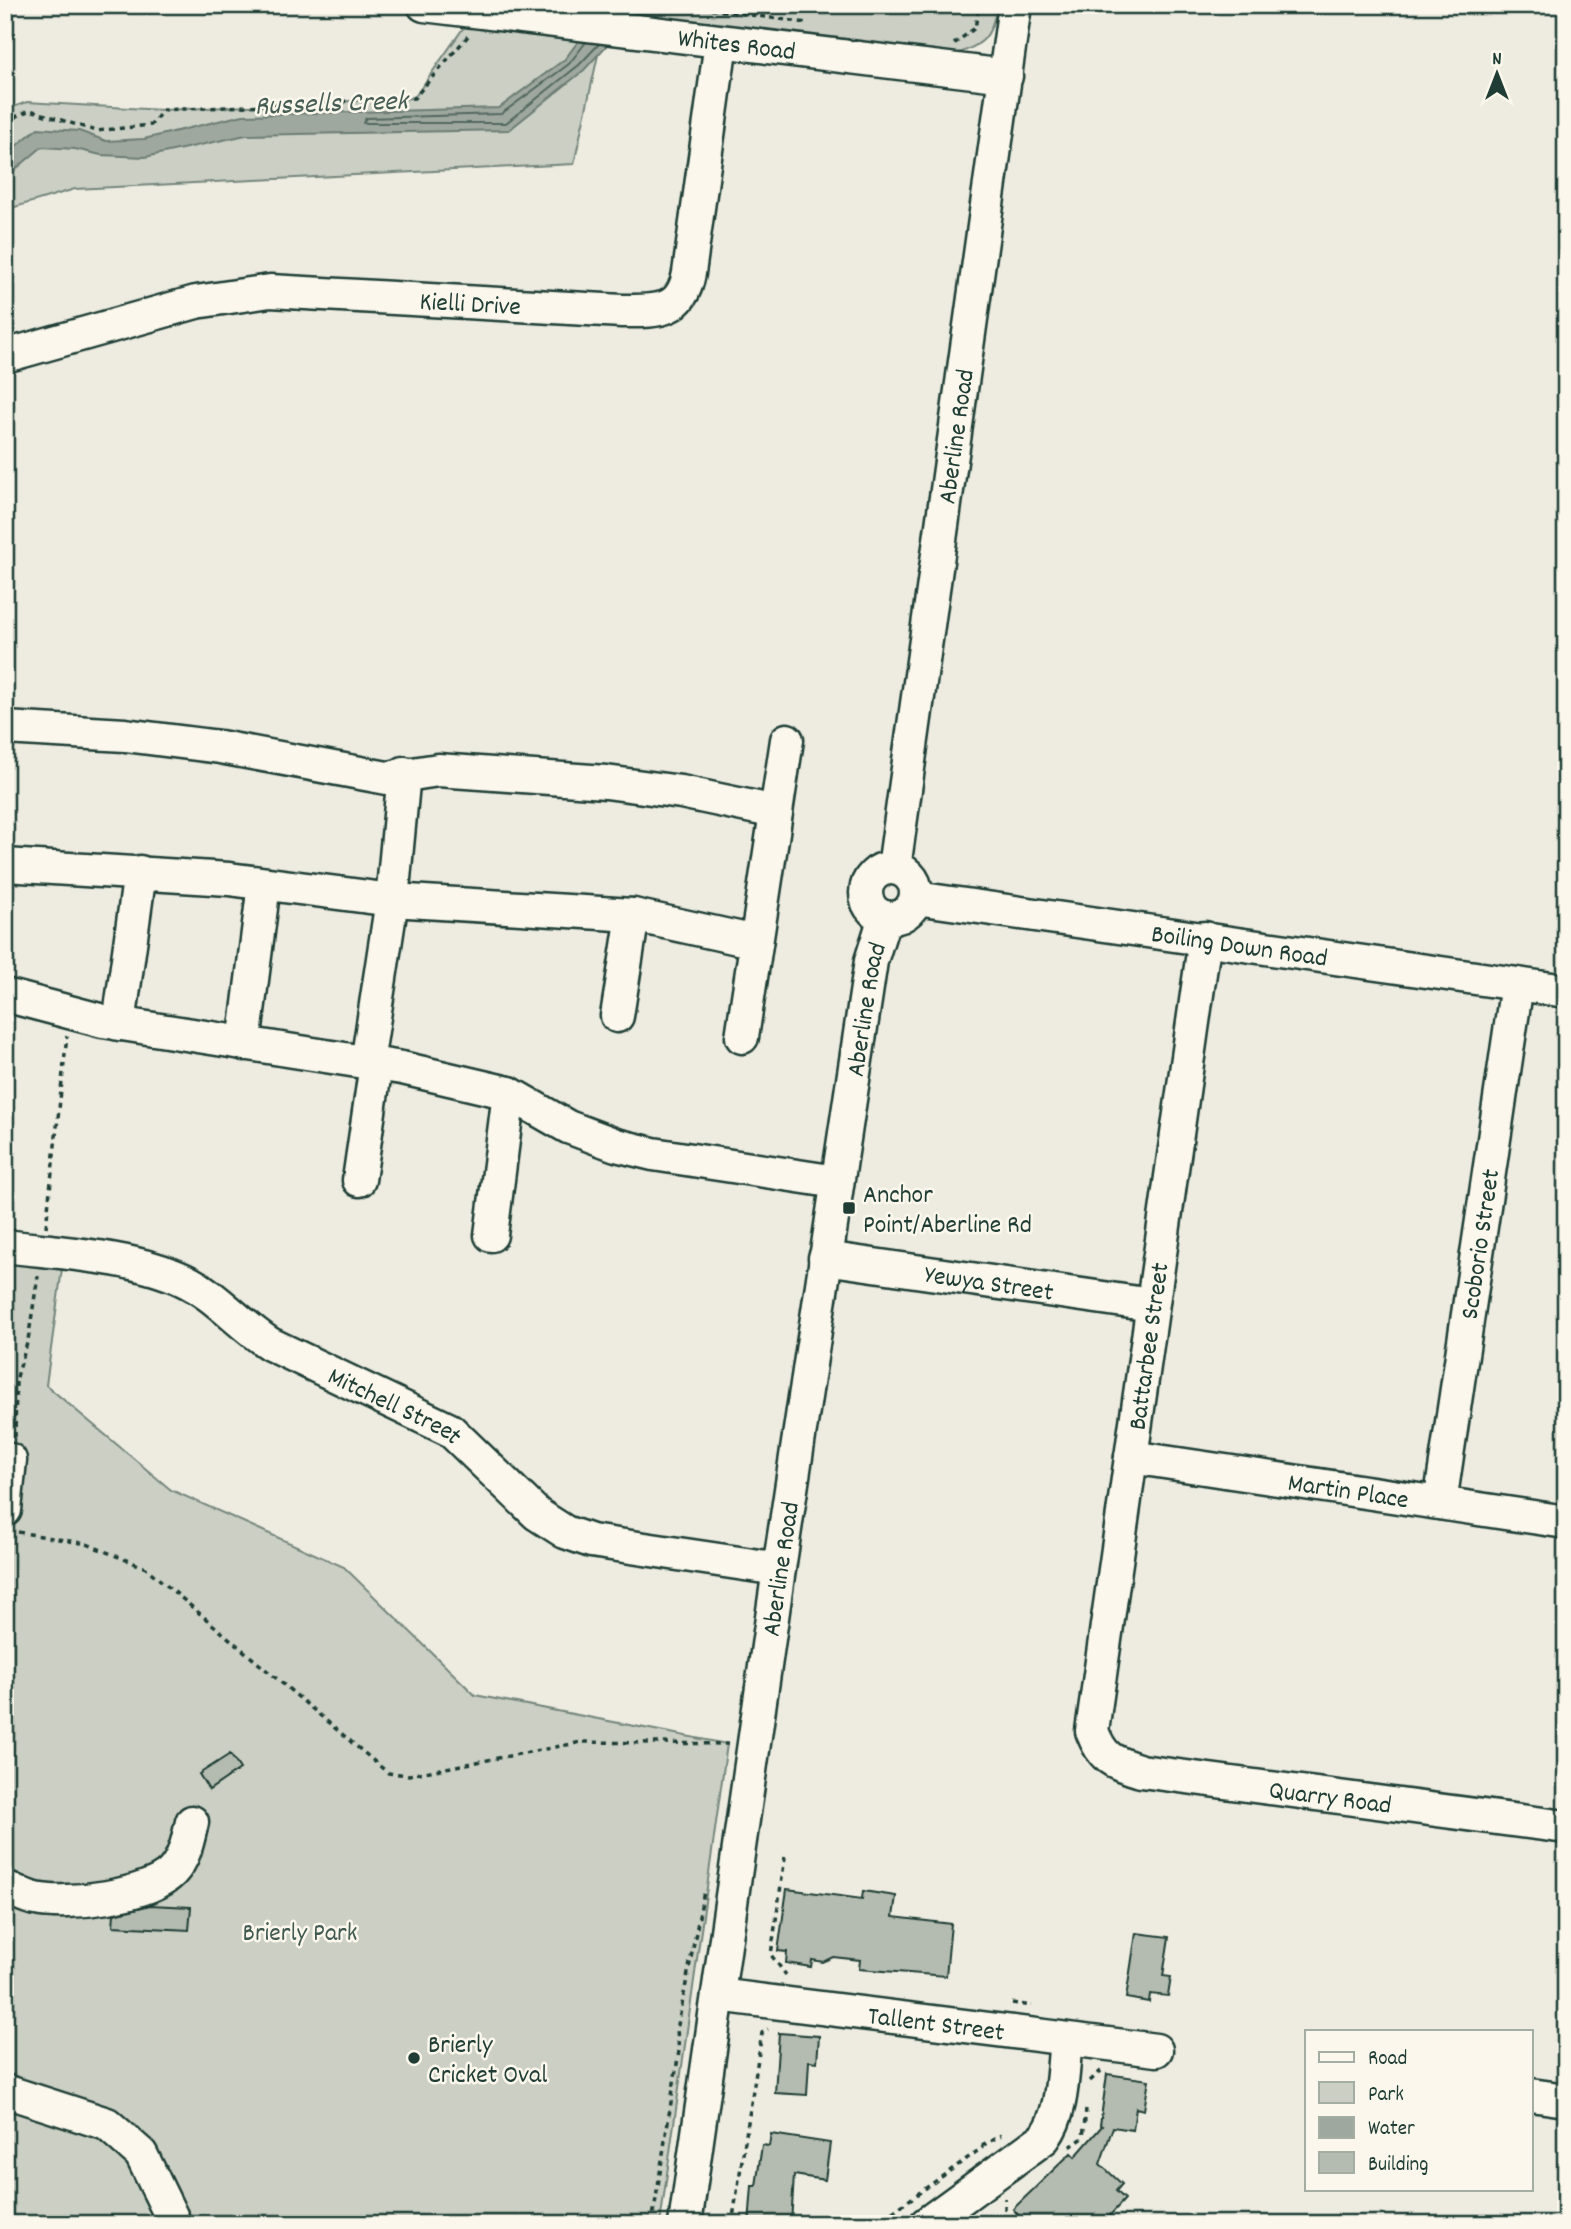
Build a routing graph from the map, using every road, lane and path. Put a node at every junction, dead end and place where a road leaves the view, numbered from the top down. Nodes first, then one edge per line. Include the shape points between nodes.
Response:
1 (425, 5) edge
2 (681, 5) edge
3 (979, 5) edge
4 (1016, 5) edge
5 (489, 13) junction
6 (816, 24) dead end
7 (721, 43) junction
8 (947, 49) dead end
9 (1006, 76) junction
10 (5, 122) edge
11 (5, 356) edge
12 (5, 728) edge
13 (787, 740) dead end
14 (404, 773) junction
15 (776, 812) junction
16 (5, 865) edge
17 (894, 868) junction
18 (140, 872) junction
19 (264, 884) junction
20 (916, 898) junction
21 (392, 900) junction
22 (633, 915) junction
23 (885, 917) junction
24 (1205, 938) junction
25 (756, 942) junction
26 (1517, 984) junction
27 (1566, 991) edge
28 (5, 995) edge
29 (617, 1016) dead end
30 (119, 1024) junction
31 (743, 1037) dead end
32 (244, 1044) junction
33 (372, 1063) junction
34 (509, 1094) junction
35 (359, 1180) dead end
36 (837, 1182) junction
37 (491, 1236) dead end
38 (5, 1246) edge
39 (825, 1258) junction
40 (1152, 1305) junction
41 (1131, 1457) junction
42 (10, 1460) dead end
43 (1440, 1503) junction
44 (5, 1510) edge
45 (1566, 1522) edge
46 (5, 1530) edge
47 (779, 1569) junction
48 (754, 1743) junction
49 (1100, 1752) joint
50 (192, 1822) dead end
51 (1566, 1827) edge
52 (785, 1857) dead end
53 (707, 1880) dead end
54 (5, 1886) edge
55 (784, 1989) junction
56 (718, 1995) junction
57 (1066, 2040) junction
58 (1156, 2050) dead end
59 (5, 2091) edge
60 (1532, 2095) edge
61 (1566, 2100) edge
62 (1011, 2129) dead end
63 (982, 2146) dead end
64 (963, 2214) edge
65 (175, 2224) edge
66 (652, 2224) edge
67 (685, 2224) edge
68 (732, 2224) edge
69 (926, 2224) edge
70 (1000, 2224) edge
71 (1008, 2224) edge

1 - 5 street, Whites Road
2 - 6 path
3 - 8 path via 975,28
4 - 9 street, Aberline Road
5 - 7 street, Whites Road
5 - 10 path via 414,98 163,110 151,125 96,131 30,110
7 - 9 street, Whites Road
7 - 11 street, Kielli Drive via 690,273 686,292 669,307 622,311 270,291 196,302
9 - 17 street, Aberline Road
12 - 14 street via 125,735 220,747 369,776 387,778
13 - 15 street
14 - 15 street via 438,769 606,782
14 - 21 street
15 - 25 street
16 - 18 street
17 - 20 street via 909,875
17 - 23 street via 872,877 866,892 871,908
18 - 19 street
18 - 30 street
19 - 21 street
19 - 32 street
20 - 23 street via 901,916
20 - 24 street, Boiling Down Road
21 - 22 street
21 - 33 street
22 - 25 street
22 - 29 street
23 - 36 street, Aberline Road via 871,961
24 - 26 street, Boiling Down Road
24 - 40 street, Battarbee Street
25 - 31 street
26 - 27 street, Boiling Down Road
26 - 43 street, Scoborio Street
28 - 30 street
30 - 32 street
32 - 33 street
33 - 34 street
33 - 35 street
34 - 36 street via 568,1127 617,1145
34 - 37 street
36 - 39 street, Aberline Road
38 - 47 street, Mitchell Street via 95,1258 183,1280 270,1344 450,1430 537,1514 565,1532 592,1541
39 - 40 street, Yewya Street
39 - 47 street, Aberline Road
40 - 41 street, Battarbee Street
41 - 43 street, Martin Place
41 - 49 street, Battarbee Street via 1092,1731
42 - 44 street
43 - 45 street, Martin Place
46 - 48 path via 87,1544 146,1568 388,1773 409,1775 582,1742
47 - 48 street, Aberline Road
48 - 56 street, Aberline Road
49 - 51 street, Quarry Road via 1115,1763 1141,1771
50 - 54 street via 186,1850 171,1873 143,1888 96,1899 36,1899
52 - 55 path via 771,1955
53 - 66 path via 677,2030 679,2051
55 - 56 street, Tallent Street
55 - 57 street, Tallent Street
55 - 68 path via 781,2020 762,2033
56 - 67 street, Aberline Road
57 - 58 street, Tallent Street
57 - 64 street via 1053,2126
59 - 65 street via 107,2124 141,2154
60 - 61 street
62 - 63 path
64 - 69 street
70 - 71 path via 1005,2220

